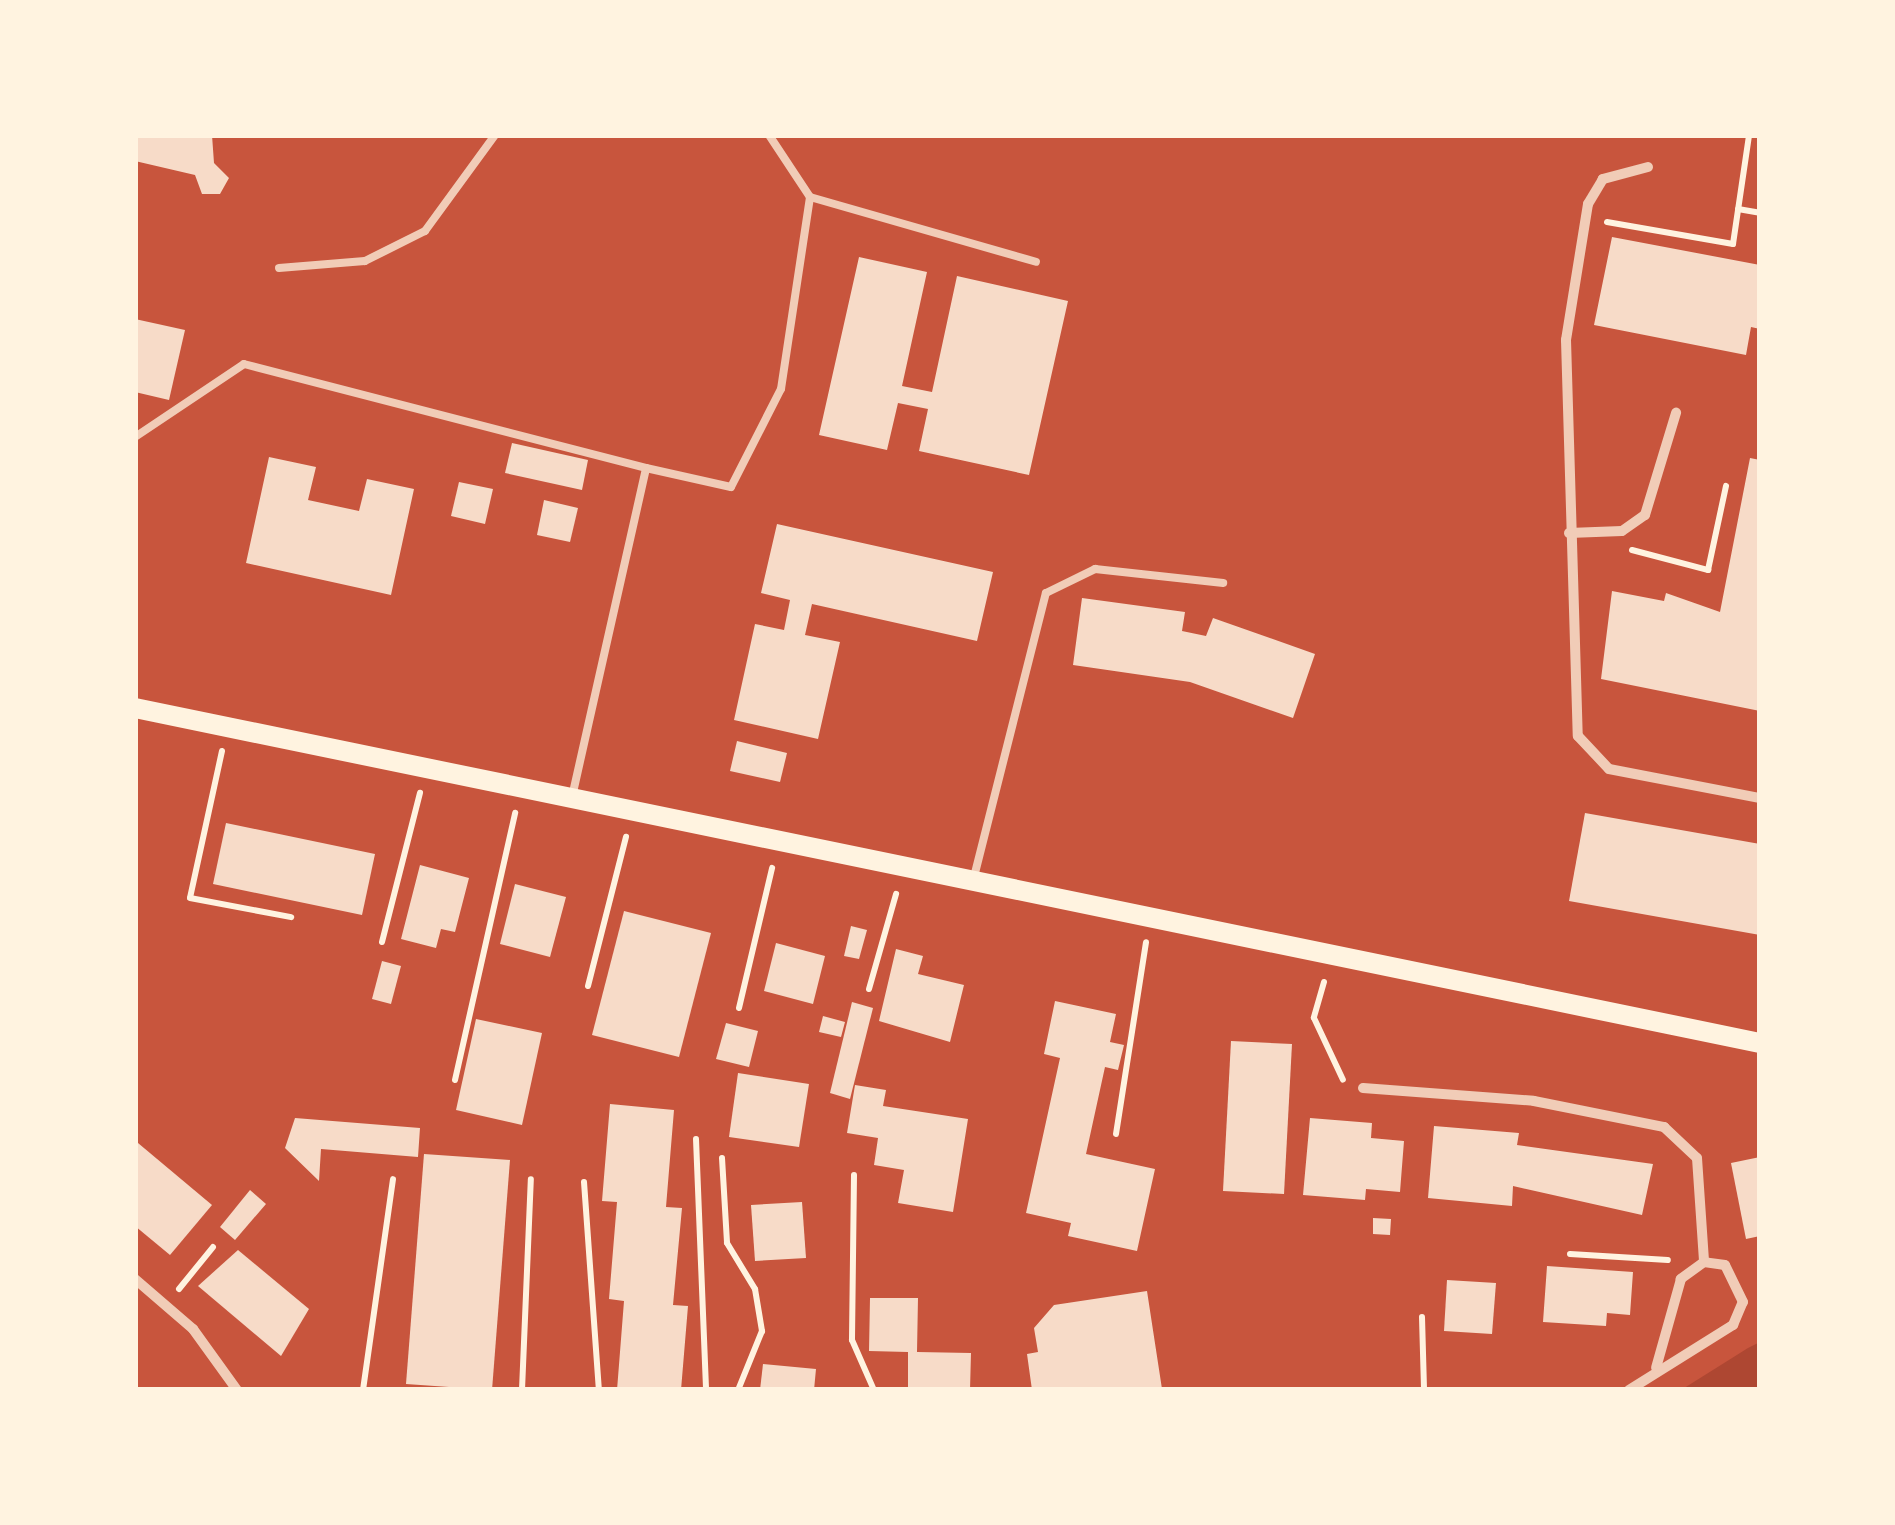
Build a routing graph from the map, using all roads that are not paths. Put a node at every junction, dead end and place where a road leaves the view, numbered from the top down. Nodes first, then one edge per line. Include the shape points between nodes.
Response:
1 (496, 135) edge
2 (770, 135) edge
3 (1648, 167) dead end
4 (810, 197) junction
5 (1036, 262) dead end
6 (279, 268) dead end
7 (1676, 412) dead end
8 (135, 438) edge
9 (646, 468) junction
10 (1568, 533) junction
11 (1223, 583) dead end
12 (135, 708) edge
13 (1760, 798) edge
14 (572, 802) junction
15 (972, 886) junction
16 (1760, 1043) edge
17 (1363, 1088) road end
18 (1704, 1262) junction
19 (135, 1279) edge
20 (1656, 1368) junction
21 (237, 1390) edge
22 (1629, 1390) edge

1 - 6 lane via 425,230 365,261
2 - 4 lane
3 - 10 street via 1603,178 1586,218 1566,340
4 - 5 lane
4 - 9 lane via 781,389 731,487
7 - 10 street via 1644,515 1622,532
8 - 9 lane via 244,364
9 - 14 lane
10 - 13 street via 1578,736 1588,758
11 - 15 lane via 1095,569 1046,593
12 - 14 main road
14 - 15 main road
15 - 16 main road
17 - 18 street via 1534,1101 1664,1127 1697,1158
18 - 20 street via 1680,1279
18 - 20 street via 1725,1265 1740,1283 1733,1325
19 - 21 street
20 - 22 street

